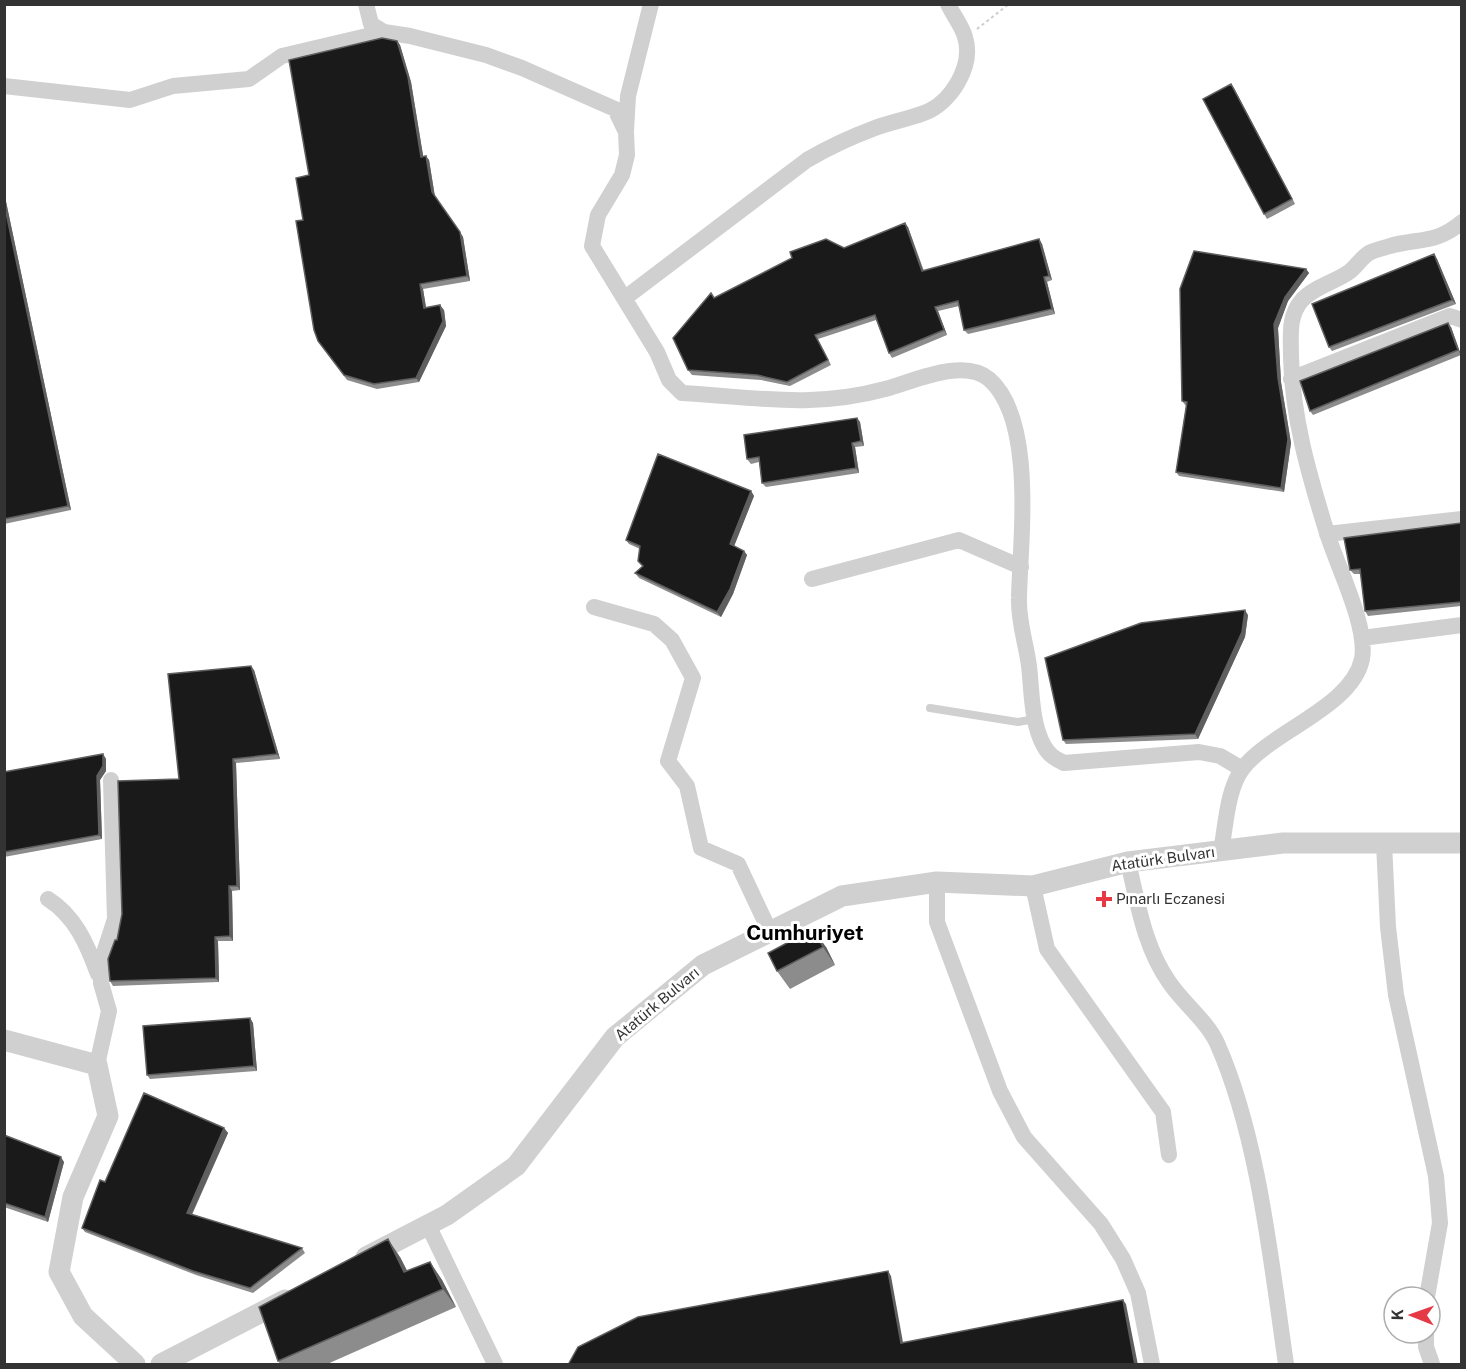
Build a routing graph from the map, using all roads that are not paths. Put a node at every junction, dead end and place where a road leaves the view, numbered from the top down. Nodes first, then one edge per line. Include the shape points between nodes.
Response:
1 (366, 4) edge
2 (651, 4) edge
3 (948, 4) edge
4 (384, 32) junction
5 (4, 86) edge
6 (626, 132) junction
7 (1461, 222) edge
8 (625, 298) junction
9 (1461, 320) edge
10 (1292, 379) junction
11 (1461, 519) edge
12 (1327, 534) junction
13 (1021, 567) junction
14 (812, 579) dead end
15 (594, 607) dead end
16 (1461, 625) edge
17 (1362, 638) junction
18 (930, 708) dead end
19 (1035, 719) junction
20 (1242, 769) junction
21 (111, 780) dead end
22 (1384, 843) junction
23 (1461, 843) edge
24 (1221, 851) junction
25 (1128, 862) junction
26 (937, 882) junction
27 (1034, 886) junction
28 (48, 899) dead end
29 (770, 932) junction
30 (101, 983) junction
31 (4, 1040) edge
32 (97, 1065) junction
33 (1169, 1155) dead end
34 (428, 1225) junction
35 (346, 1268) edge
36 (1429, 1285) edge
37 (305, 1289) edge
38 (1426, 1345) edge
39 (135, 1365) edge
40 (161, 1365) edge
41 (495, 1365) edge
42 (1152, 1365) edge
43 (1286, 1365) edge
44 (1432, 1365) edge

1 - 4 street via 371,24
2 - 6 street via 628,96
3 - 8 street via 966,38 964,70 941,103 925,113 837,143 807,159
4 - 5 street via 282,56 249,79 173,86 130,100
4 - 6 street via 522,68 615,109
6 - 8 street via 627,155 622,175 598,215 592,246
7 - 10 street via 1448,234 1425,242 1392,245 1368,254 1348,273 1303,299 1291,320
8 - 13 street via 669,380 682,393 803,402 843,399 950,370 973,370 988,378 1002,396 1015,426 1021,471
9 - 10 street via 1450,316
10 - 12 street via 1296,423
11 - 12 street
12 - 17 street
13 - 14 street via 959,540
13 - 19 street via 1019,612
15 - 29 street via 654,624 672,640 693,678 668,761 687,786 701,848 738,864
16 - 17 street
17 - 20 street via 1362,660 1352,679 1328,706 1274,741
18 - 19 lane via 1018,722
19 - 20 street via 1042,744 1051,756 1064,763 1199,752 1220,756
20 - 24 street via 1231,798
21 - 30 street via 115,920 101,962
22 - 23 street, Atatürk Bulvarı
22 - 24 street, Atatürk Bulvarı via 1283,843
22 - 36 street via 1396,995 1436,1176 1440,1223
24 - 25 street, Atatürk Bulvarı
25 - 27 street, Atatürk Bulvarı
25 - 43 street via 1148,944 1169,982 1216,1041 1240,1105
26 - 27 street, Atatürk Bulvarı
26 - 29 street, Atatürk Bulvarı via 842,896
26 - 42 street via 937,922 1000,1091 1024,1137 1101,1224 1123,1259 1138,1293
27 - 33 street via 1047,949 1163,1112
28 - 30 street via 76,925
29 - 34 street, Atatürk Bulvarı via 703,965 615,1038 516,1166
30 - 32 street via 109,1011
31 - 32 street
32 - 39 street via 108,1116 73,1197 59,1272 83,1316
34 - 35 street, Atatürk Bulvarı
34 - 41 street
37 - 40 street
38 - 44 street

